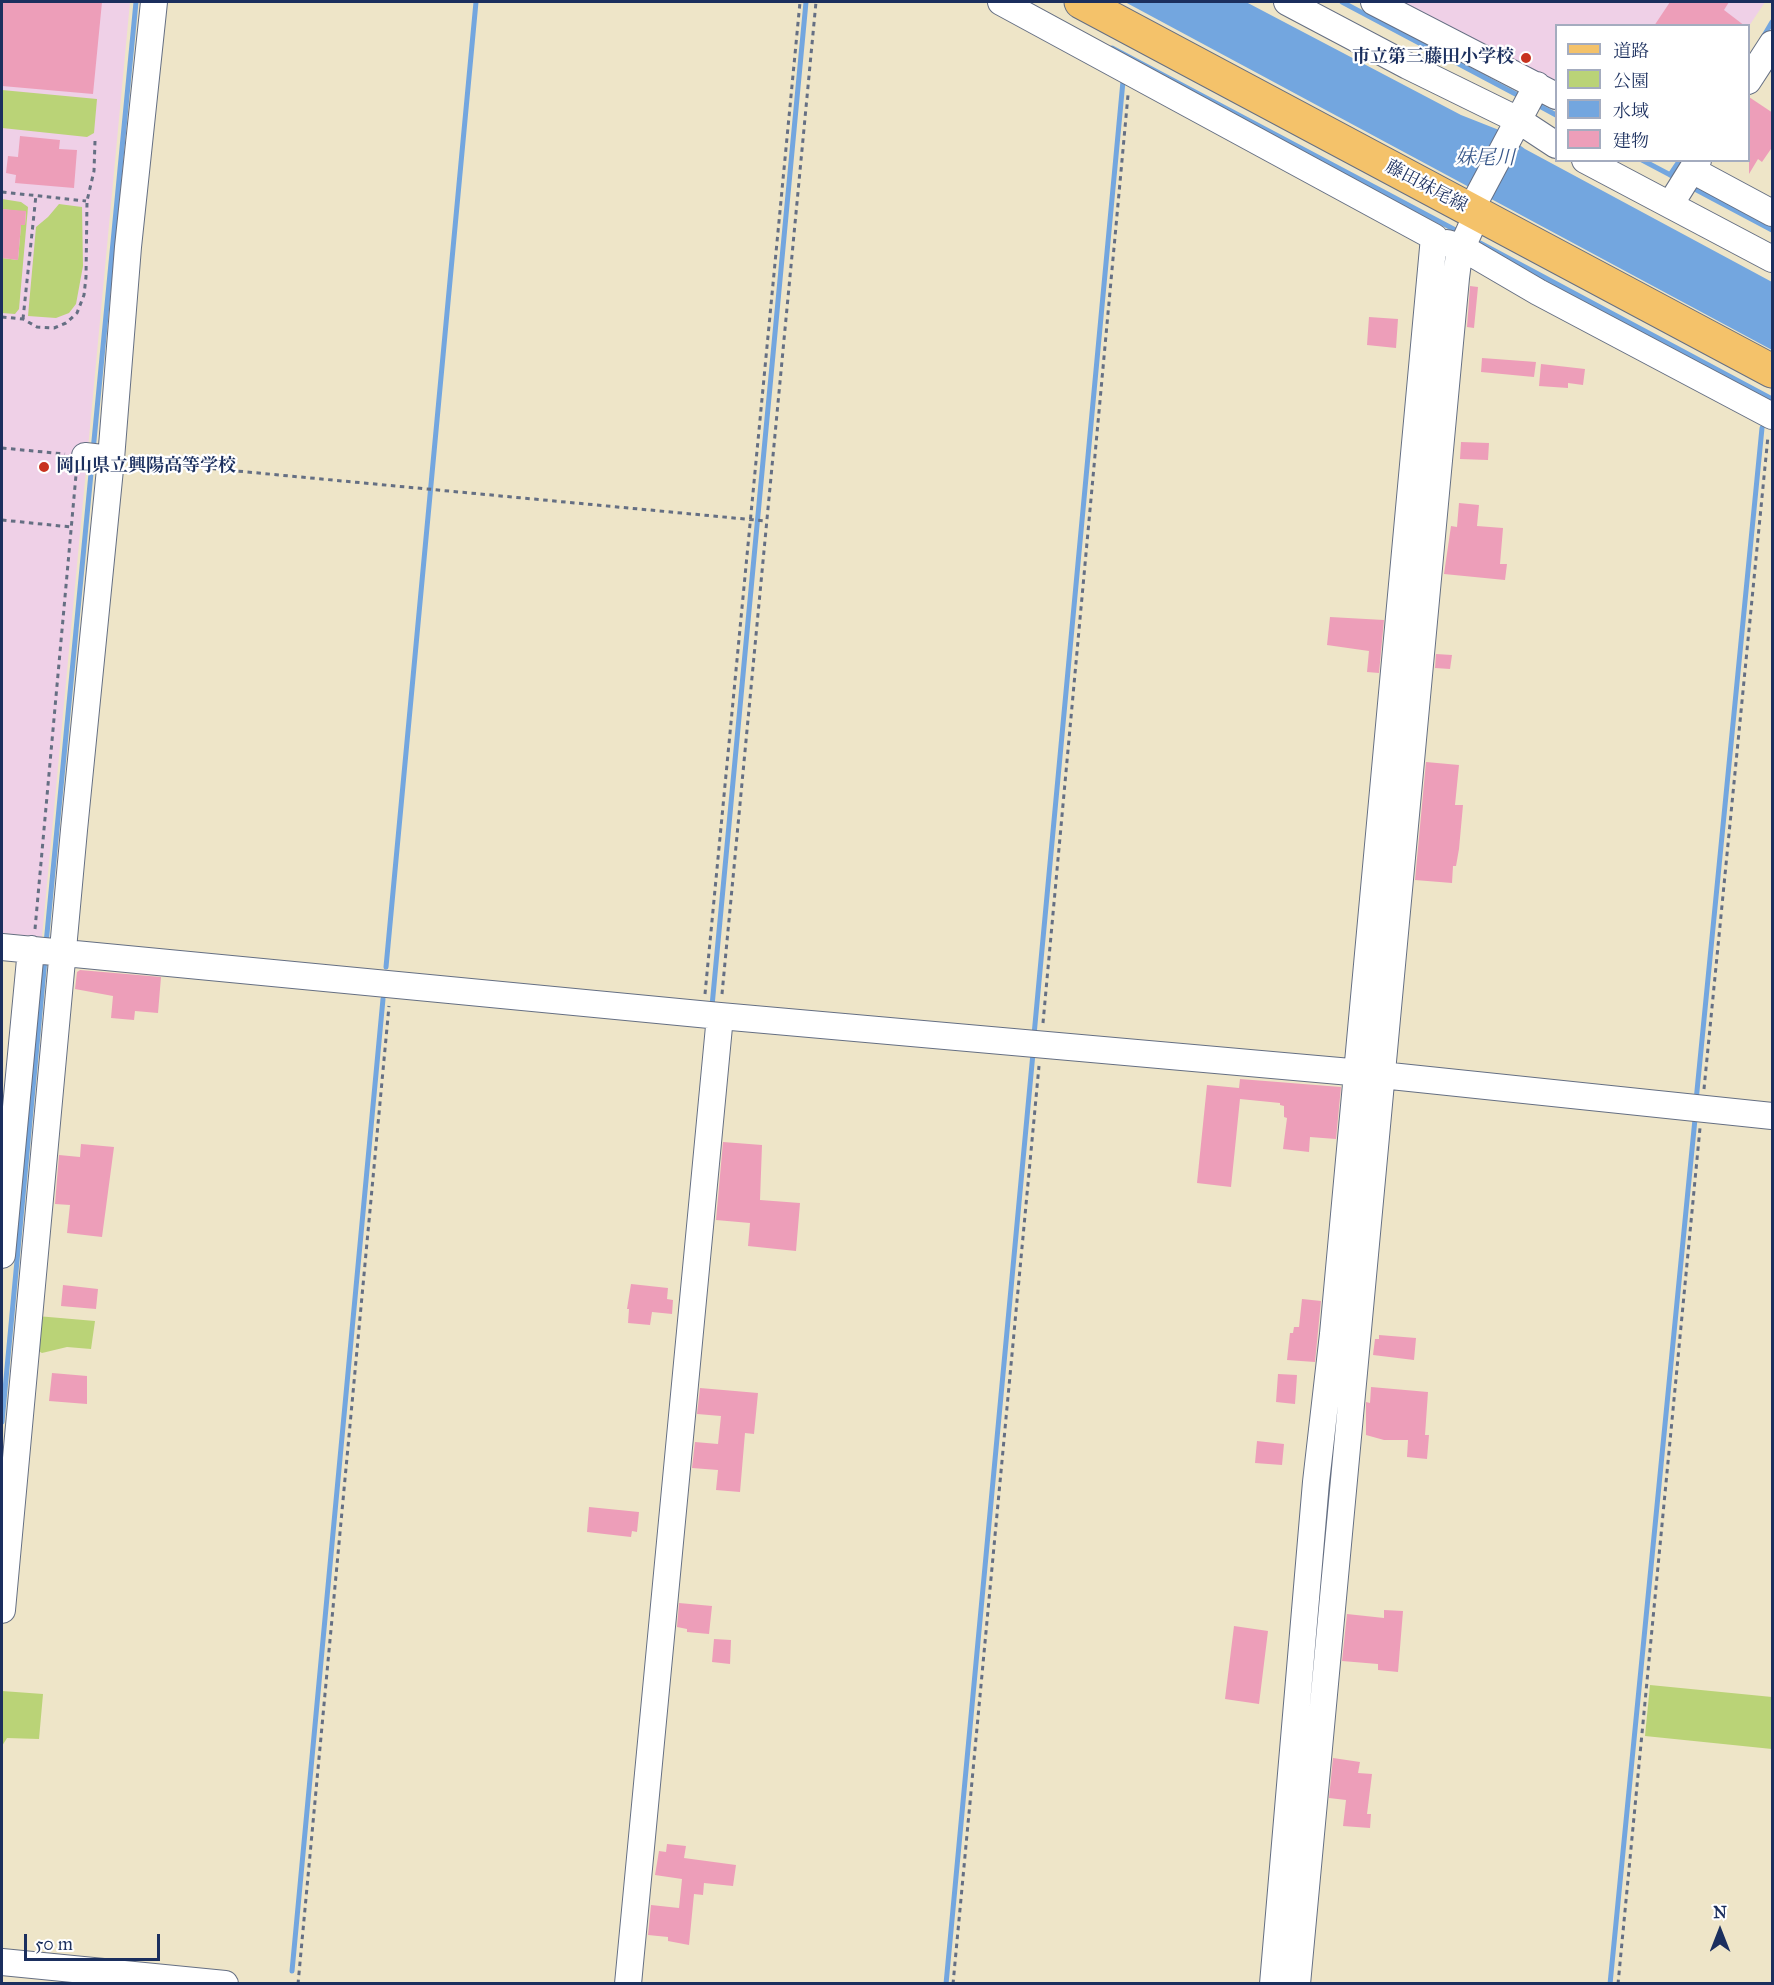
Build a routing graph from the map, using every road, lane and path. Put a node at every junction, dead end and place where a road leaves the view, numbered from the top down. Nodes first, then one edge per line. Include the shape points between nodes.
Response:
1 (154, 2) edge
2 (800, 2) edge
3 (816, 2) edge
4 (1001, 2) edge
5 (1081, 2) edge
6 (1287, 2) edge
7 (1379, 4) edge
8 (1773, 44) edge
9 (1750, 79) edge
10 (1531, 105) edge
11 (95, 141) dead end
12 (1555, 142) edge
13 (1599, 162) edge
14 (1686, 174) edge
15 (2, 192) edge
16 (36, 195) junction
17 (87, 201) junction
18 (1773, 213) edge
19 (1460, 230) junction
20 (1773, 259) edge
21 (2, 317) edge
22 (23, 320) junction
23 (1773, 371) edge
24 (1772, 415) edge
25 (2, 448) edge
26 (93, 461) junction
27 (2, 520) edge
28 (752, 520) junction
29 (765, 521) junction
30 (71, 527) junction
31 (2, 946) edge
32 (44, 948) junction
33 (391, 984) junction
34 (712, 1015) junction
35 (1368, 1074) junction
36 (1702, 1109) junction
37 (1773, 1116) edge
38 (2, 1255) edge
39 (2, 1611) edge
40 (2, 1962) edge
41 (225, 1983) edge
42 (298, 1983) edge
43 (628, 1983) edge
44 (1273, 1983) edge
45 (1297, 1983) edge
46 (1618, 1983) edge

1 - 26 street via 128,248
2 - 28 path
3 - 29 path
4 - 19 street via 1430,233
5 - 19 main road, 藤田妹尾線
6 - 10 street via 1427,76
7 - 10 street
8 - 9 street
10 - 12 street
10 - 19 street
11 - 17 path
13 - 14 street
14 - 18 street
14 - 20 street
15 - 16 path
16 - 17 path
16 - 22 path
17 - 22 path via 86,277 77,313 54,328 37,327
19 - 23 main road, 藤田妹尾線
19 - 24 street via 1538,292
19 - 35 street
21 - 22 path
24 - 36 path
25 - 26 path
26 - 28 path
26 - 30 path
26 - 32 street
27 - 30 path
28 - 29 path
28 - 34 path
29 - 34 path
30 - 32 path
31 - 32 street
32 - 33 street
32 - 38 street
32 - 39 street
33 - 34 street
33 - 42 path
34 - 35 street
34 - 43 street
35 - 36 street
35 - 44 street via 1316,1482
35 - 45 street
36 - 37 street
36 - 46 path
40 - 41 street

